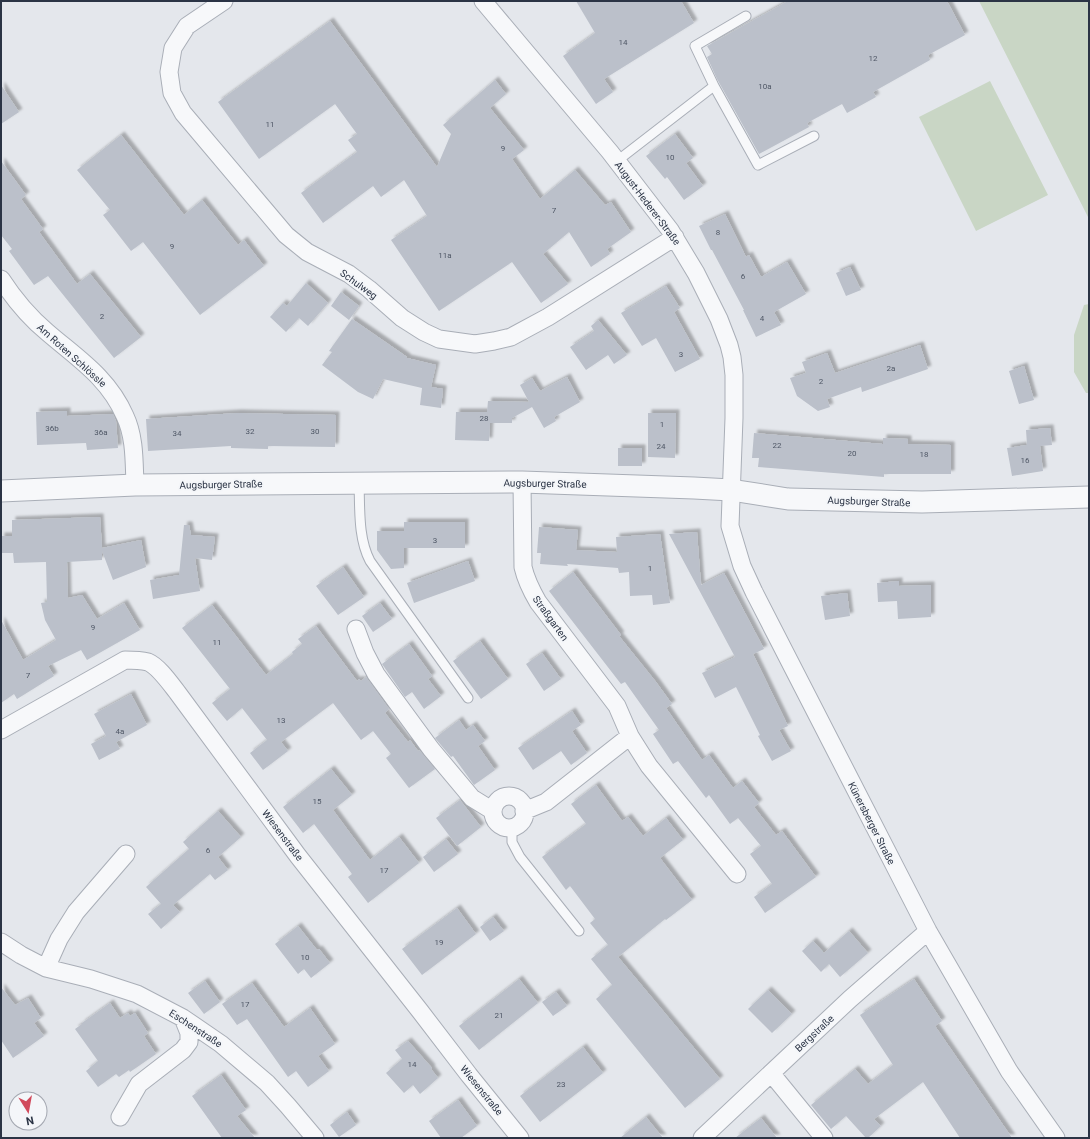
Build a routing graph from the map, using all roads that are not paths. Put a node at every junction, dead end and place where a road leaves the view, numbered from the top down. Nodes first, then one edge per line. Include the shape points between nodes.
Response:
1 (224, 1) edge
2 (483, 1) edge
3 (746, 16) dead end
4 (714, 86) junction
5 (814, 136) dead end
6 (617, 161) junction
7 (675, 237) junction
8 (1, 279) edge
9 (522, 482) junction
10 (359, 483) junction
11 (135, 485) junction
12 (730, 490) junction
13 (1, 491) edge
14 (1089, 497) edge
15 (356, 629) dead end
16 (468, 698) dead end
17 (1, 730) edge
18 (630, 736) junction
19 (493, 811) junction
20 (524, 811) junction
21 (512, 827) junction
22 (126, 854) dead end
23 (737, 874) dead end
24 (578, 931) dead end
25 (928, 931) junction
26 (1, 942) edge
27 (46, 968) junction
28 (183, 1018) junction
29 (771, 1073) junction
30 (120, 1117) dead end
31 (315, 1138) edge
32 (520, 1138) edge
33 (702, 1138) edge
34 (824, 1138) edge
35 (1056, 1138) edge

1 - 7 street, Schulweg via 187,26 173,48 169,72 172,93 183,113 286,235 307,252 349,274 402,318 424,332 439,339 475,344 511,336 548,318
2 - 6 street, August-Hederer-Straße
3 - 4 lane via 695,46
4 - 5 lane via 758,165
4 - 6 lane
6 - 7 street, August-Hederer-Straße
7 - 12 street, August-Hederer-Straße via 717,314 732,357 735,394
8 - 11 street, Am Roten Schlössle via 19,305 45,331 103,380 115,398 126,416 131,434
9 - 10 street, Augsburger Straße
9 - 12 street, Augsburger Straße
9 - 18 street, Straßgarten via 523,567 526,580 538,602 617,706
10 - 11 street, Augsburger Straße
10 - 16 lane via 362,537 370,562
11 - 13 street, Augsburger Straße
12 - 14 street, Augsburger Straße via 788,499 922,502
12 - 25 street, Künersberger Straße via 730,526 742,566
15 - 19 street via 376,674 431,749 472,798
17 - 32 street, Wiesenstraße via 125,660 149,662 177,692 298,856
18 - 20 street via 546,802
18 - 23 street, Straßgarten via 658,778
19 - 20 street via 501,798 511,796 521,801
19 - 21 street via 498,824
20 - 21 street via 519,824
21 - 24 lane via 512,842 515,849
22 - 27 street via 76,912 59,939
25 - 29 street, Bergstraße
25 - 35 street, Künersberger Straße via 1009,1071
26 - 27 street, Eschenstraße
27 - 28 street, Eschenstraße via 137,994
28 - 30 street via 189,1033 188,1042 183,1050 139,1084
28 - 31 street, Eschenstraße via 222,1044 267,1083
29 - 33 street, Bergstraße
29 - 34 street

